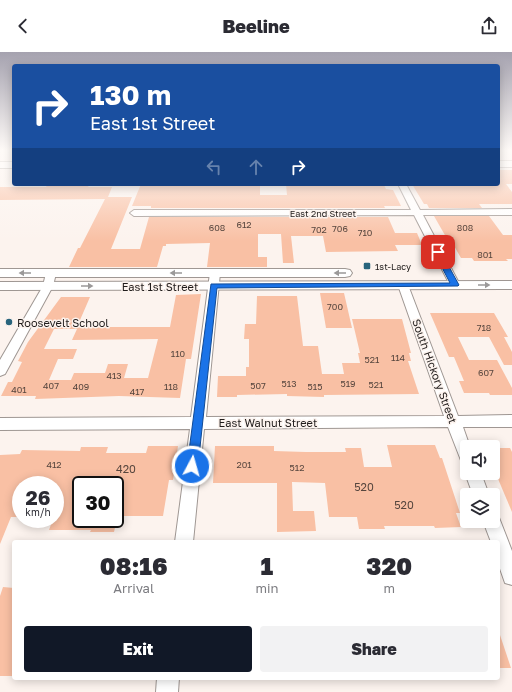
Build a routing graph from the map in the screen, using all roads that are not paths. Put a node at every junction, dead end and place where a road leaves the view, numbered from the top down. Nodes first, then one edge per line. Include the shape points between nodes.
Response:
1 (403, 186) edge
2 (512, 212) edge
3 (417, 213) junction
4 (134, 214) dead end
5 (512, 272) edge
6 (0, 273) edge
7 (214, 279) junction
8 (452, 279) junction
9 (49, 280) junction
10 (403, 285) junction
11 (512, 285) edge
12 (0, 286) edge
13 (0, 371) edge
14 (512, 420) edge
15 (453, 422) junction
16 (197, 423) junction
17 (0, 424) edge
18 (460, 440) edge
19 (495, 528) edge
20 (184, 540) edge
21 (499, 540) edge
22 (500, 543) edge
23 (512, 576) edge
24 (168, 680) edge
25 (167, 692) edge

1 - 3 street
2 - 3 street, East 2nd Street
3 - 4 street, East 2nd Street
3 - 8 street
5 - 8 main road, East 1st Street
9 -> 6 main road, East 1st Street
8 -> 7 main road, East 1st Street
7 - 9 main road, East 1st Street
7 - 10 main road, East 1st Street
7 - 16 street
8 - 10 main road, East 1st Street
8 -> 11 main road, East 1st Street
9 - 12 main road, East 1st Street
9 - 13 street
10 - 15 street, South Hickory Street
14 - 15 street, East Walnut Street
15 - 16 street, East Walnut Street
15 - 18 street, South Hickory Street
16 - 17 street, East Walnut Street
16 - 20 street
19 - 21 street
22 - 23 street
24 - 25 street

